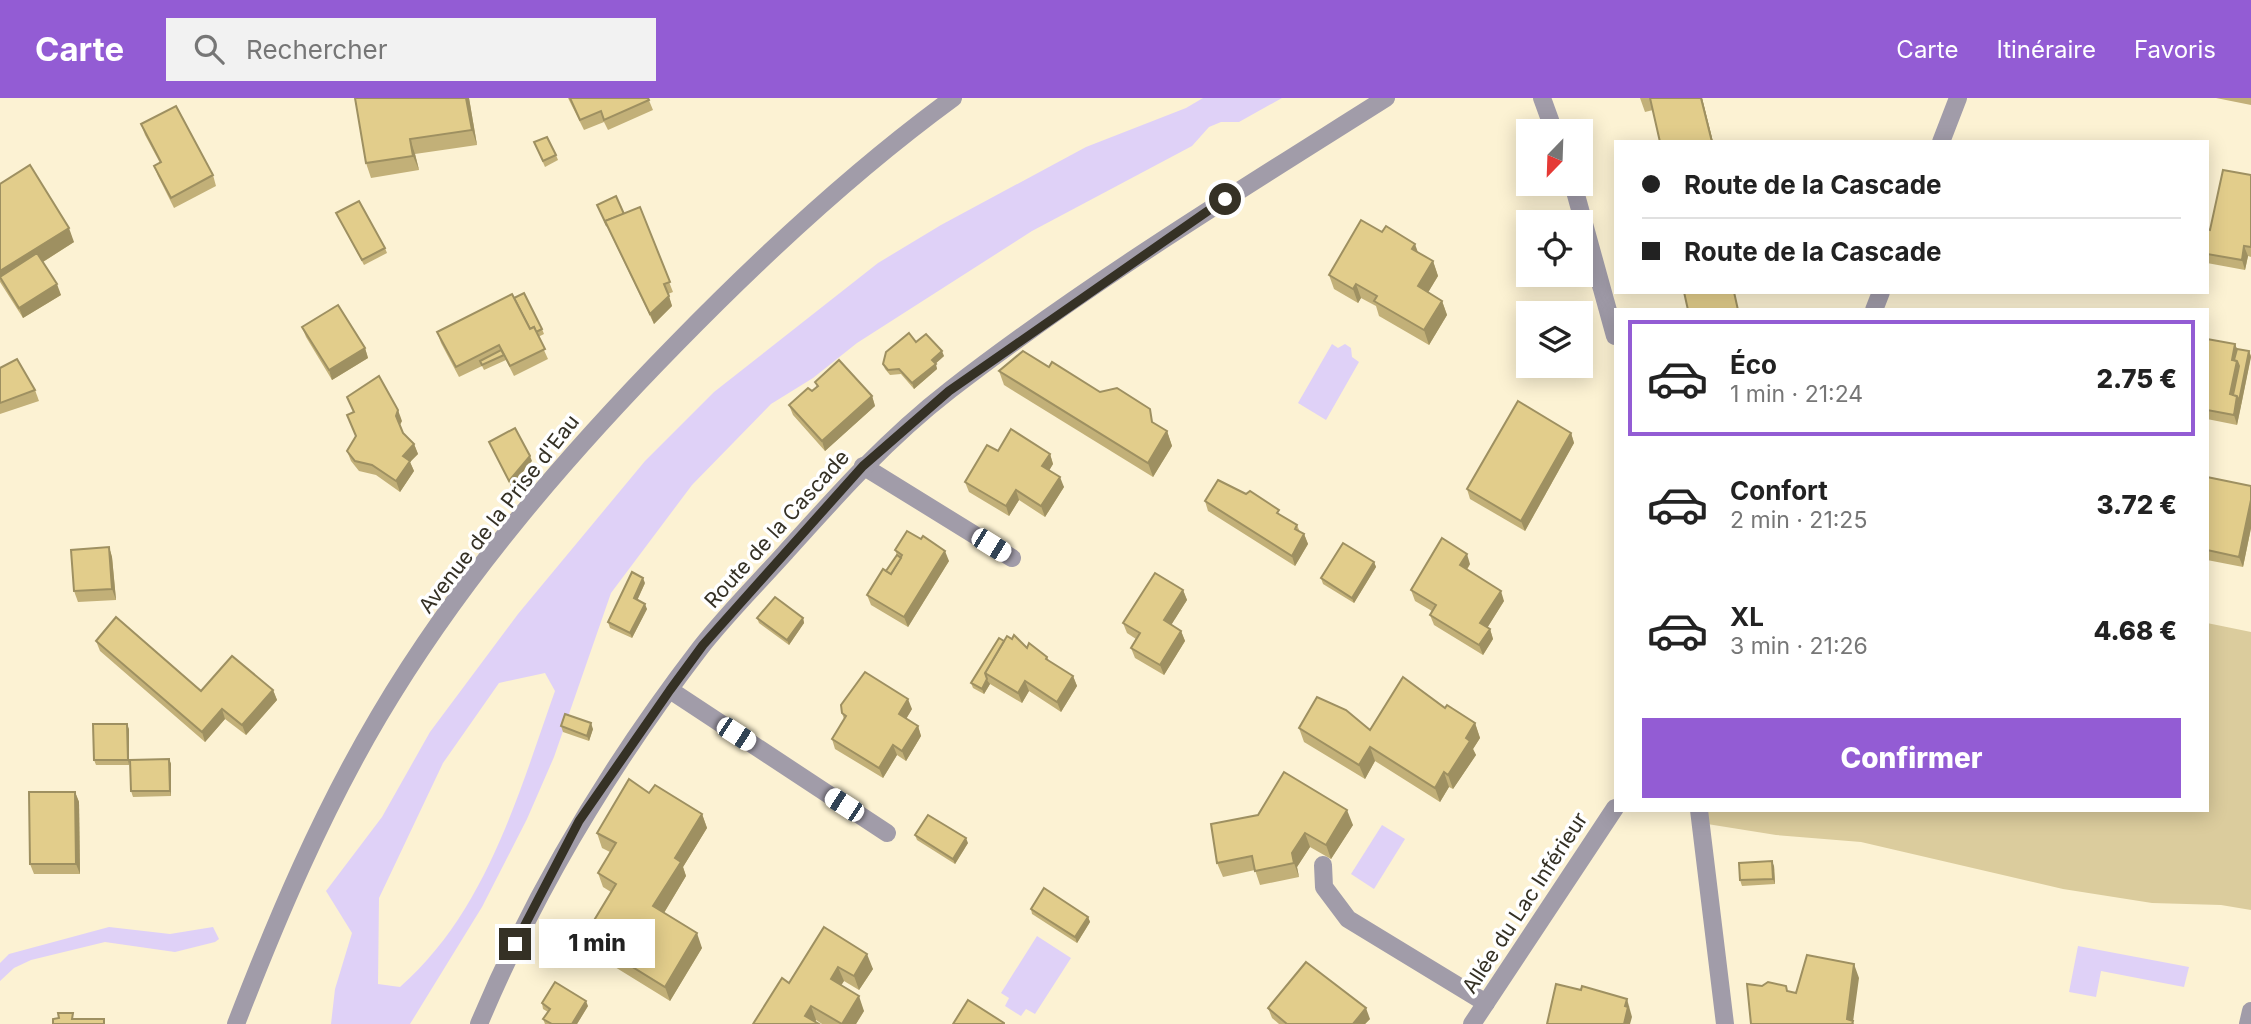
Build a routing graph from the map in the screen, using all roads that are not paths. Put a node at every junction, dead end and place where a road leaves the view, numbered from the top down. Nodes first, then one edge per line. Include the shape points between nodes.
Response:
1 (953, 98) edge
2 (1386, 98) edge
3 (1542, 98) edge
4 (1958, 98) edge
5 (1550, 119) edge
6 (1942, 140) edge
7 (1576, 196) edge
8 (1614, 332) edge
9 (863, 466) junction
10 (1012, 558) dead end
11 (670, 690) junction
12 (1614, 810) edge
13 (1699, 812) edge
14 (887, 833) dead end
15 (1323, 865) edge
16 (1486, 1003) junction
17 (2251, 1011) edge
18 (236, 1024) edge
19 (480, 1024) edge
20 (1472, 1024) edge
21 (1725, 1024) edge
22 (2249, 1024) edge

1 - 18 street, Avenue de la Prise d'Eau via 759,259 593,429 538,494 446,616 380,714 291,888
2 - 9 street, Route de la Cascade via 1225,199 1062,310 949,391
3 - 5 street
4 - 6 street
7 - 8 street
9 - 10 street
9 - 11 street, Route de la Cascade via 703,645
11 - 14 street
11 - 19 street, Route de la Cascade via 579,821 503,968
12 - 16 street, Allée du Lac Inférieur
13 - 21 street
15 - 16 street via 1324,887 1348,919
16 - 20 street, Allée du Lac Inférieur
17 - 22 street

